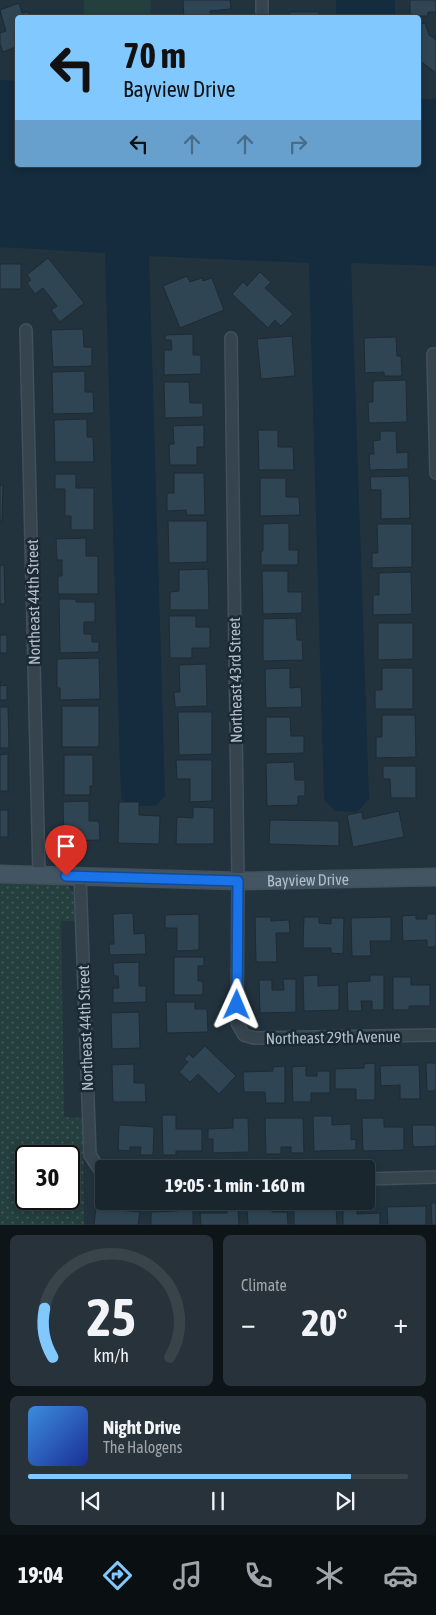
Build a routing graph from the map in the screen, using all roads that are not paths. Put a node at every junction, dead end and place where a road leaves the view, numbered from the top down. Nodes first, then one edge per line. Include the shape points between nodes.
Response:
1 (262, 0) edge
2 (262, 12) dead end
3 (26, 330) dead end
4 (230, 338) dead end
5 (433, 354) dead end
6 (436, 473) edge
7 (0, 874) edge
8 (39, 874) junction
9 (80, 877) junction
10 (436, 877) edge
11 (238, 881) junction
12 (237, 1023) joint
13 (436, 1035) edge
14 (95, 1163) edge
15 (436, 1177) edge
16 (375, 1178) edge

1 - 2 street
3 - 8 street, Northeast 44th Street
4 - 11 street, Northeast 43rd Street
5 - 6 street
7 - 8 street, Bayview Drive
8 - 9 street, Bayview Drive
9 - 11 street, Bayview Drive
9 - 14 street, Northeast 44th Street via 90,1155
10 - 11 street, Bayview Drive
11 - 12 street, Northeast 43rd Street
12 - 13 street, Northeast 29th Avenue via 244,1035 254,1038
15 - 16 street

